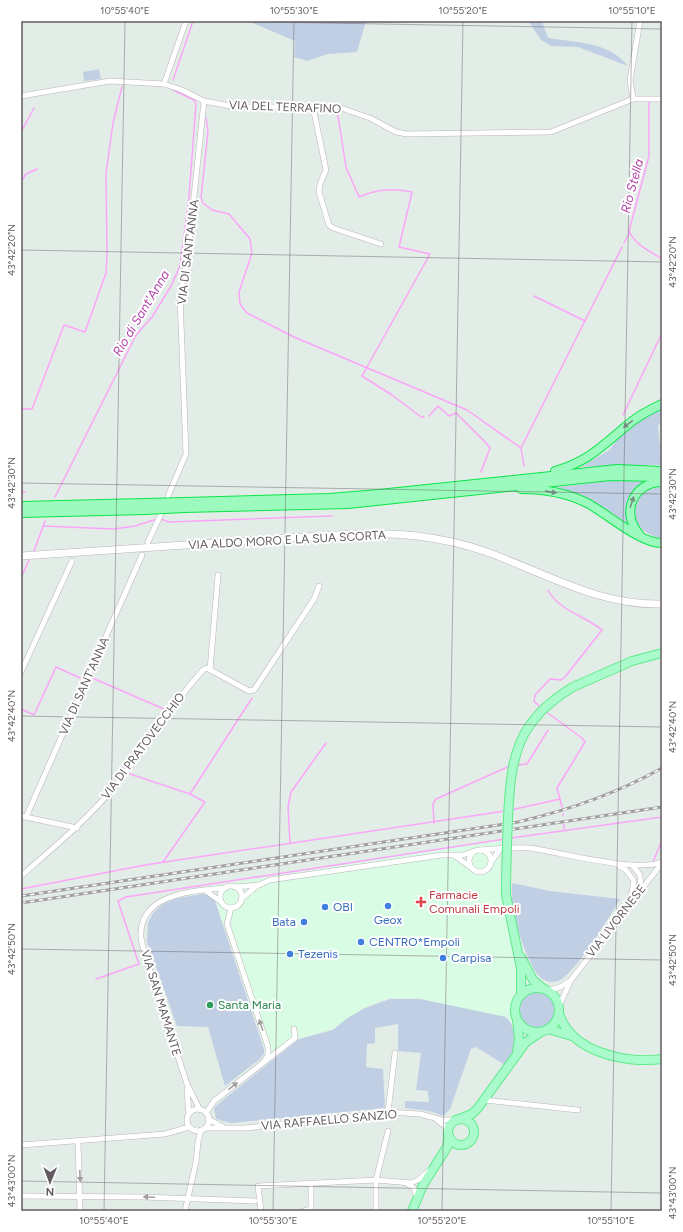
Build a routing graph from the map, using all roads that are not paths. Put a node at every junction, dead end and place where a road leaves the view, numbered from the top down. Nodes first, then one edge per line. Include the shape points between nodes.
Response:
1 (186, 21) edge
2 (640, 21) edge
3 (164, 84) junction
4 (21, 96) edge
5 (633, 99) junction
6 (662, 99) edge
7 (204, 102) junction
8 (313, 107) junction
9 (381, 244) dead end
10 (662, 404) edge
11 (662, 471) edge
12 (662, 477) edge
13 (509, 480) junction
14 (662, 482) edge
15 (485, 489) junction
16 (168, 496) dead end
17 (184, 505) junction
18 (21, 506) edge
19 (144, 506) junction
20 (21, 513) edge
21 (160, 517) dead end
22 (642, 537) junction
23 (148, 542) dead end
24 (662, 543) edge
25 (142, 555) dead end
26 (21, 556) edge
27 (72, 561) dead end
28 (218, 575) dead end
29 (319, 586) dead end
30 (662, 604) edge
31 (662, 653) edge
32 (210, 670) junction
33 (21, 672) edge
34 (23, 817) edge
35 (77, 828) junction
36 (502, 847) junction
37 (477, 851) junction
38 (450, 855) junction
39 (662, 862) edge
40 (613, 863) junction
41 (490, 864) junction
42 (632, 865) junction
43 (472, 868) junction
44 (21, 876) edge
45 (259, 884) junction
46 (235, 887) junction
47 (225, 888) junction
48 (641, 889) junction
49 (205, 890) junction
50 (241, 899) junction
51 (220, 901) junction
52 (231, 908) junction
53 (624, 911) junction
54 (516, 945) junction
55 (571, 980) junction
56 (546, 990) junction
57 (521, 995) junction
58 (559, 1009) junction
59 (517, 1019) junction
60 (294, 1030) dead end
61 (546, 1030) junction
62 (574, 1036) junction
63 (395, 1053) dead end
64 (516, 1056) junction
65 (662, 1059) edge
66 (264, 1062) junction
67 (187, 1084) junction
68 (484, 1100) junction
69 (478, 1108) junction
70 (200, 1110) junction
71 (578, 1110) dead end
72 (388, 1112) junction
73 (206, 1113) junction
74 (188, 1116) junction
75 (432, 1117) junction
76 (208, 1119) junction
77 (457, 1120) junction
78 (191, 1128) junction
79 (226, 1128) junction
80 (203, 1129) junction
81 (473, 1129) junction
82 (388, 1131) dead end
83 (174, 1132) junction
84 (448, 1134) junction
85 (78, 1141) junction
86 (198, 1142) junction
87 (462, 1145) junction
88 (21, 1146) edge
89 (443, 1155) junction
90 (435, 1166) junction
91 (376, 1180) junction
92 (311, 1183) junction
93 (405, 1183) junction
94 (21, 1196) edge
95 (80, 1196) junction
96 (188, 1199) junction
97 (417, 1199) junction
98 (255, 1201) dead end
99 (80, 1211) edge
100 (185, 1211) edge
101 (261, 1211) edge
102 (304, 1211) edge
103 (376, 1211) edge
104 (412, 1211) edge

1 - 3 street
2 - 5 street via 631,76
3 - 4 street, VIA DEL TERRAFINO via 110,81
3 - 7 street, VIA DEL TERRAFINO
5 - 6 street, VIA DEL TERRAFINO
5 - 8 street, VIA DEL TERRAFINO via 564,128 537,133 407,134 396,132 344,108
7 - 8 street, VIA DEL TERRAFINO via 236,107
7 - 16 street, VIA DI SANT'ANNA via 188,254 180,296 186,454
8 - 9 street via 326,170 319,192 329,225
10 -> 13 highway via 632,421 604,446 582,461 556,470
11 - 13 highway via 617,469
12 - 15 highway via 610,476
13 - 17 highway via 328,498
22 -> 14 highway via 633,527 631,502 641,488
15 - 17 highway via 348,504
15 -> 22 highway via 531,489 573,497
17 - 19 highway, bridge
18 - 19 highway
19 - 20 highway
21 - 23 street
22 - 24 highway
25 - 34 street, VIA DI SANT'ANNA
26 - 30 main road, VIA ALDO MORO E LA SUA SCORTA via 341,535 416,536 444,540 485,551 604,598
27 - 33 street
28 - 32 street
29 - 32 street via 314,598 254,690 249,690
31 - 54 main road, bridge via 619,666 573,687 538,714 524,734 516,751 509,790 506,895
32 - 35 street, VIA DI PRATOVECCHIO via 205,668 187,687 116,785
34 - 35 street
35 - 44 street
36 - 37 street
36 - 40 street via 530,848
36 - 41 street
37 - 38 street
37 - 41 street via 489,855
37 - 43 street via 469,859
38 - 43 street
38 - 45 street via 270,880
39 - 42 street via 654,866
39 - 48 street, VIA LIVORNESE
40 - 42 street
40 - 53 street via 626,870 634,881
41 - 43 street via 487,869 480,872
42 - 48 street via 640,875
45 - 46 street
45 - 50 street
46 - 47 street
46 - 50 street via 240,892
47 - 49 street, VIA SAN MAMANTE
47 - 51 street via 220,894
48 - 53 street, VIA LIVORNESE
49 - 51 street
49 - 67 street, VIA SAN MAMANTE via 172,896 159,902 149,912 142,926 141,937 145,956
50 - 52 street via 236,907
51 - 52 street via 224,906
66 -> 52 street via 268,1047 227,924
53 - 55 street, VIA LIVORNESE
54 - 56 main road via 534,980
54 - 57 main road via 521,968
55 - 56 street, VIA LIVORNESE via 560,987
55 - 58 street, VIA LIVORNESE
56 - 57 main road, VIA LIVORNESE via 532,989
56 - 58 main road via 556,1000
57 - 59 main road, VIA LIVORNESE via 515,1006
58 - 61 main road, VIA LIVORNESE via 554,1024
58 - 62 main road via 563,1024
59 - 61 main road via 527,1030
59 - 64 main road, VIA LIVORNESE via 519,1039
60 - 66 street via 295,1038
61 - 62 main road
61 - 64 main road, VIA LIVORNESE via 530,1039
62 - 65 main road via 596,1050 615,1056 637,1060
63 - 72 street
64 - 68 main road, VIA LIVORNESE
73 -> 66 street via 214,1101
67 - 70 street, VIA SAN MAMANTE
67 - 74 street, VIA SAN MAMANTE
68 - 69 main road, VIA LIVORNESE
68 - 71 street
69 - 77 main road, VIA LIVORNESE via 472,1114
69 - 81 main road, VIA LIVORNESE
70 - 73 street
70 - 74 street via 193,1110
72 - 75 street, VIA RAFFAELLO SANZIO
72 - 79 street, VIA RAFFAELLO SANZIO
73 - 76 street
74 - 78 street
74 - 83 street via 183,1125
75 - 77 street, VIA RAFFAELLO SANZIO
75 - 84 street, VIA RAFFAELLO SANZIO via 445,1126
76 - 79 street, VIA RAFFAELLO SANZIO
76 - 80 street
77 - 81 main road via 466,1120
77 - 84 main road, VIA LIVORNESE via 450,1125
78 - 80 street
78 - 83 street
78 - 86 street
79 - 80 street, VIA RAFFAELLO SANZIO
80 - 86 street
81 - 87 main road, VIA LIVORNESE via 471,1140
82 - 91 street
83 - 85 street
84 - 87 main road via 454,1142
84 - 89 main road, VIA LIVORNESE via 448,1143
85 - 88 street
85 -> 95 street
86 - 96 street
87 - 89 main road, VIA LIVORNESE via 453,1147
89 - 90 main road, VIA LIVORNESE
90 - 93 street via 418,1180
90 - 97 main road, VIA LIVORNESE
91 - 92 street
91 - 93 street
91 - 103 street
92 - 101 street via 258,1186
92 - 102 street via 311,1209
93 - 97 street via 414,1188
94 - 95 street
96 -> 95 street
95 - 99 street
96 - 98 street
96 - 100 street
97 - 104 main road, VIA LIVORNESE

